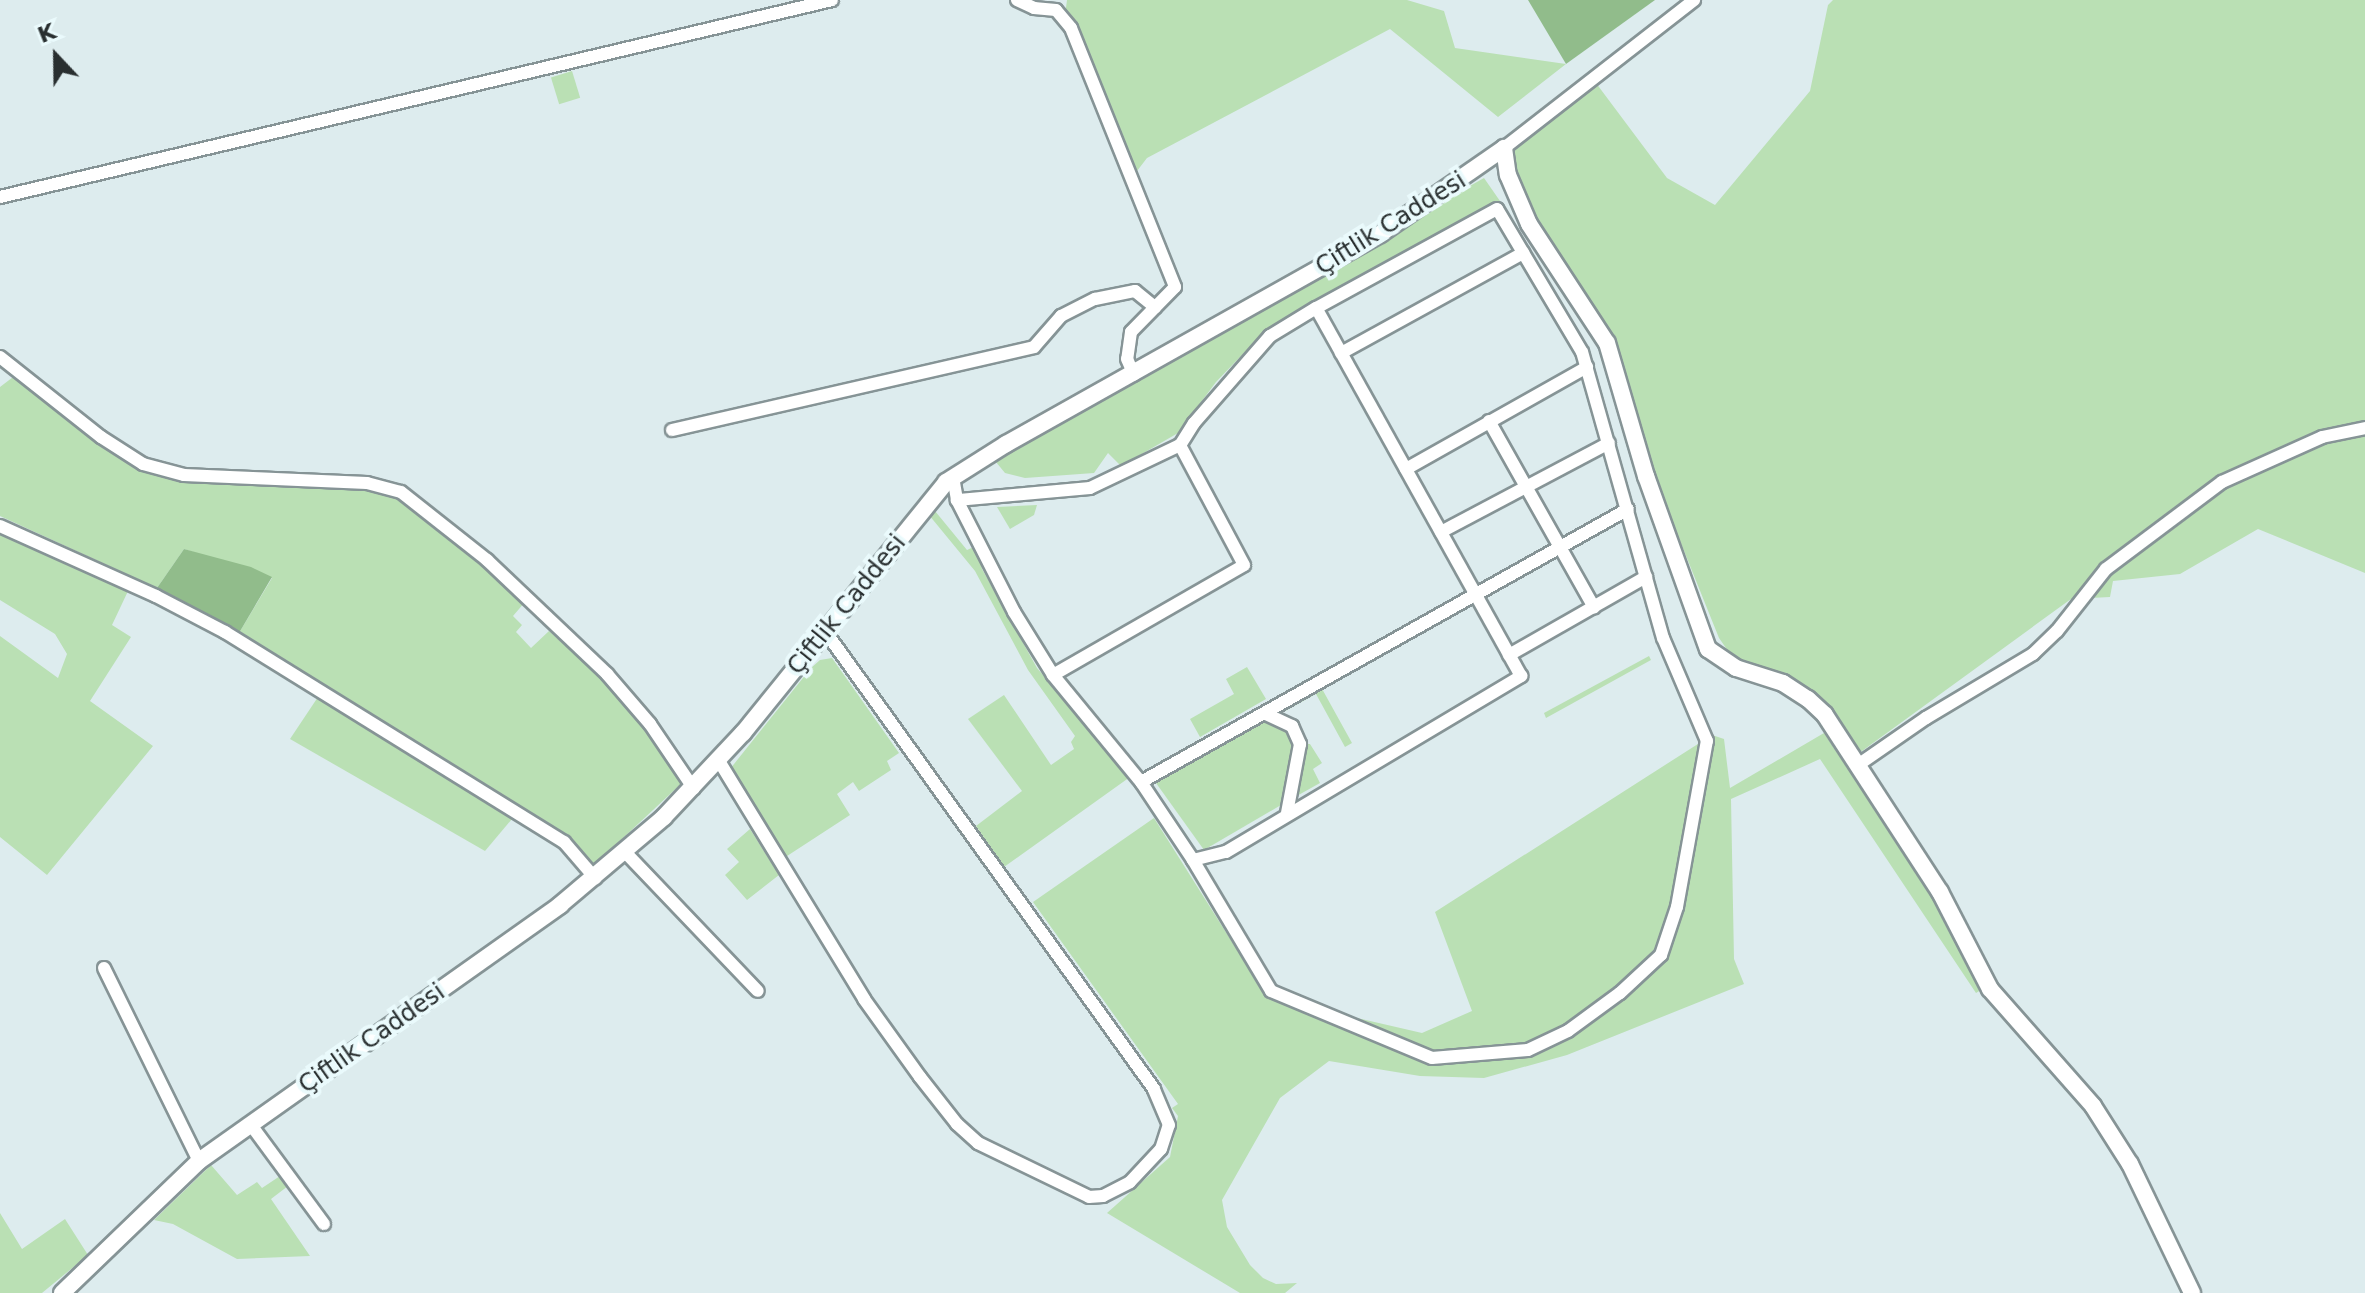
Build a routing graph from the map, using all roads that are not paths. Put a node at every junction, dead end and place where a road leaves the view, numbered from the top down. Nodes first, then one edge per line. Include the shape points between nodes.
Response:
1 (832, 0) edge
2 (1017, 0) edge
3 (1694, 0) edge
4 (1504, 148) junction
5 (0, 197) edge
6 (1523, 253) junction
7 (1155, 307) junction
8 (1316, 308) junction
9 (1341, 353) junction
10 (0, 357) edge
11 (1587, 367) junction
12 (1134, 375) junction
13 (1489, 421) junction
14 (2365, 428) edge
15 (672, 430) dead end
16 (1609, 443) junction
17 (1180, 445) junction
18 (1406, 469) junction
19 (953, 477) junction
20 (1527, 487) junction
21 (957, 500) junction
22 (1628, 509) junction
23 (0, 526) edge
24 (1441, 532) junction
25 (1561, 547) junction
26 (1646, 577) junction
27 (1476, 596) junction
28 (1594, 607) junction
29 (825, 631) junction
30 (1509, 655) junction
31 (1053, 675) junction
32 (1266, 714) junction
33 (719, 761) junction
34 (1858, 765) junction
35 (1141, 782) junction
36 (694, 789) junction
37 (1287, 813) junction
38 (625, 852) junction
39 (1193, 860) junction
40 (595, 878) junction
41 (104, 968) dead end
42 (758, 991) dead end
43 (251, 1125) junction
44 (199, 1161) junction
45 (324, 1224) dead end
46 (62, 1293) edge
47 (2192, 1293) edge

1 - 5 street
2 - 7 street via 1056,10 1071,28 1175,287
3 - 4 street, Çiftlik Caddesi
4 - 12 street, Çiftlik Caddesi via 1380,234
4 - 34 street via 1508,175 1529,224 1607,343 1646,476 1708,649 1736,668 1783,683 1808,699
6 - 8 street via 1497,209
6 - 9 street
6 - 11 street
7 - 12 street via 1131,332 1127,359
7 - 15 street via 1135,291 1095,299 1061,316 1034,347
8 - 9 street
8 - 17 street via 1270,336
9 - 18 street
10 - 36 street via 143,464 184,475 367,483 401,492 487,560 607,674 650,724
11 - 13 street
11 - 16 street
12 - 19 street, Çiftlik Caddesi
13 - 18 street
13 - 20 street
14 - 34 street via 2322,437 2222,482 2106,569 2033,654
16 - 20 street
16 - 22 street
17 - 21 street via 1090,488
17 - 31 street via 1244,565
18 - 24 street
19 - 21 street
19 - 29 street, Çiftlik Caddesi
20 - 24 street
20 - 25 street
21 - 31 street
22 - 25 street
22 - 26 street
23 - 40 street via 225,632 564,842
24 - 27 street
25 - 27 street
25 - 28 street
26 - 28 street
26 - 39 street via 1663,638 1707,741 1677,907 1661,955 1568,1031 1528,1050 1432,1058 1271,991
27 - 30 street
27 - 32 street
28 - 30 street
29 - 33 street, Çiftlik Caddesi
29 - 33 street via 1154,1089 1169,1125 1161,1149 1130,1182 1089,1197 978,1143 929,1088 864,999
30 - 37 street via 1521,676
31 - 35 street
32 - 35 street
32 - 37 street via 1292,726 1300,744
33 - 36 street, Çiftlik Caddesi
34 - 47 street via 1940,892 2003,1008 2062,1067 2101,1118 2130,1164
35 - 39 street
36 - 38 street, Çiftlik Caddesi
37 - 39 street via 1226,852
38 - 40 street, Çiftlik Caddesi
38 - 42 street
40 - 43 street, Çiftlik Caddesi
41 - 44 street
43 - 44 street, Çiftlik Caddesi
43 - 45 street
44 - 46 street, Çiftlik Caddesi

